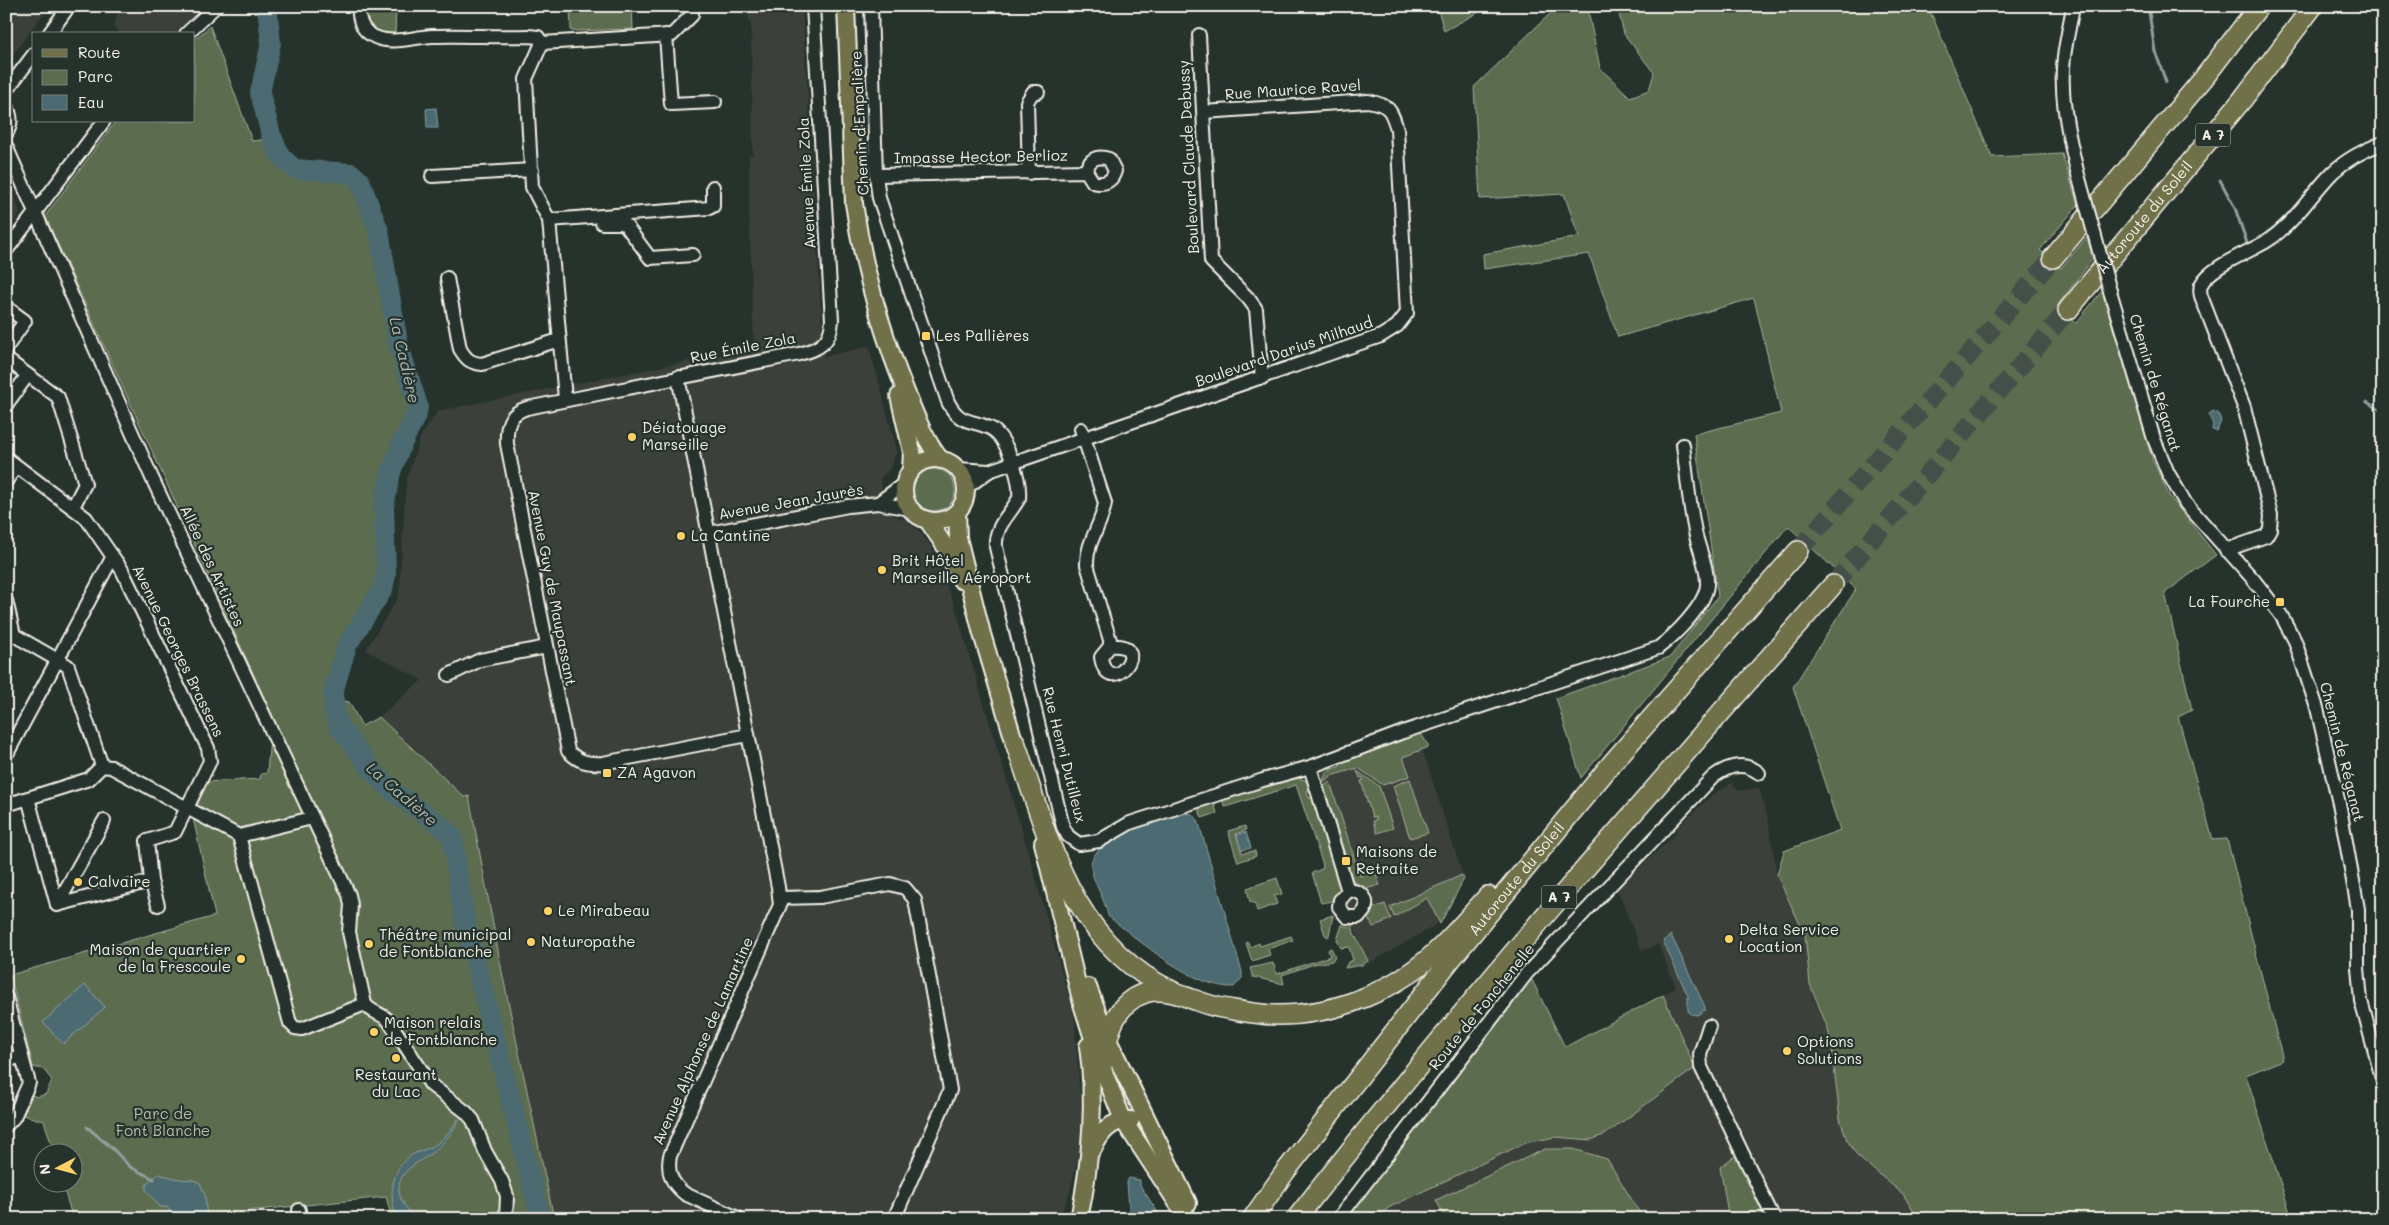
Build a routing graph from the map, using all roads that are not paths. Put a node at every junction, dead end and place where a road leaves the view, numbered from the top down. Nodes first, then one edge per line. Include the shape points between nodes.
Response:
1 (69, 6) edge
2 (216, 6) edge
3 (358, 6) edge
4 (691, 6) edge
5 (813, 6) edge
6 (846, 6) edge
7 (871, 6) edge
8 (2073, 6) edge
9 (2259, 6) edge
10 (2313, 6) edge
11 (50, 32) edge
12 (188, 32) edge
13 (666, 35) junction
14 (1199, 35) dead end
15 (542, 43) junction
16 (32, 57) edge
17 (6, 91) edge
18 (1038, 92) dead end
19 (715, 102) dead end
20 (1383, 104) joint
21 (6, 106) edge
22 (1204, 112) junction
23 (103, 122) edge
24 (6, 134) edge
25 (2383, 143) edge
26 (6, 146) edge
27 (532, 170) junction
28 (1086, 171) dead end
29 (1029, 172) junction
30 (432, 176) dead end
31 (876, 176) junction
32 (713, 187) dead end
33 (36, 212) junction
34 (549, 223) junction
35 (6, 251) edge
36 (693, 255) dead end
37 (2053, 258) tunnel mouth
38 (446, 278) dead end
39 (6, 308) edge
40 (2068, 310) tunnel mouth
41 (559, 340) junction
42 (6, 348) edge
43 (814, 350) joint
44 (890, 354) junction
45 (6, 359) edge
46 (27, 376) junction
47 (678, 377) junction
48 (1262, 378) junction
49 (565, 399) junction
50 (6, 405) edge
51 (1082, 434) junction
52 (1683, 445) dead end
53 (6, 458) edge
54 (941, 460) junction
55 (1012, 462) junction
56 (16, 467) junction
57 (957, 469) junction
58 (989, 471) junction
59 (908, 477) junction
60 (6, 481) edge
61 (966, 488) junction
62 (878, 504) junction
63 (72, 507) junction
64 (910, 509) junction
65 (957, 512) junction
66 (928, 521) junction
67 (709, 533) junction
68 (2226, 550) junction
69 (1798, 551) tunnel mouth
70 (112, 558) junction
71 (1833, 585) tunnel mouth
72 (6, 600) edge
73 (982, 634) junction
74 (10, 636) edge
75 (1110, 646) dead end
76 (547, 647) junction
77 (57, 658) junction
78 (449, 675) dead end
79 (748, 735) junction
80 (1014, 742) junction
81 (8, 752) dead end
82 (1613, 762) junction
83 (102, 766) junction
84 (1310, 768) junction
85 (1759, 773) dead end
86 (28, 798) junction
87 (6, 805) edge
88 (187, 808) junction
89 (312, 818) junction
90 (104, 822) dead end
91 (239, 836) junction
92 (151, 881) junction
93 (1054, 883) junction
94 (1348, 891) dead end
95 (780, 898) junction
96 (56, 905) junction
97 (158, 905) dead end
98 (6, 997) edge
99 (1187, 998) junction
100 (365, 1004) junction
101 (1082, 1004) junction
102 (1709, 1026) dead end
103 (1108, 1040) junction
104 (22, 1056) junction
105 (6, 1061) edge
106 (1102, 1067) junction
107 (2383, 1082) edge
108 (1122, 1120) junction
109 (6, 1126) edge
110 (1150, 1126) junction
111 (1089, 1157) junction
112 (1285, 1172) junction
113 (506, 1219) edge
114 (740, 1219) edge
115 (894, 1219) edge
116 (1079, 1219) edge
117 (1188, 1219) edge
118 (1194, 1219) edge
119 (1245, 1219) edge
120 (1252, 1219) edge
121 (1296, 1219) edge
122 (1338, 1219) edge
123 (1774, 1219) edge

1 - 11 street
2 - 12 street
3 - 15 street via 364,31 376,38 528,36 538,37
4 - 13 street via 692,16 672,35
5 - 43 street, Avenue Émile Zola via 832,320 830,336
6 - 44 main road via 854,203 875,310
7 - 31 street, Chemin d'Empalière
8 - 68 street, Chemin de Réganat, bridge via 2063,66 2063,89 2071,148 2110,291 2154,439 2168,474 2186,504
9 - 37 highway via 2204,79
10 - 40 highway, Autoroute du Soleil / A 7 via 2242,100
13 - 15 street
13 - 19 street via 671,104
14 - 22 street, Boulevard Claude Debussy
15 - 27 street via 526,79
16 - 17 street
18 - 29 street via 1033,92 1027,102
20 - 22 street, Rue Maurice Ravel via 1368,101
20 - 48 street, Boulevard Darius Milhaud via 1393,113 1397,129 1407,313 1397,326 1381,336
21 - 24 street via 11,124
22 - 48 street, Boulevard Claude Debussy via 1211,261 1256,309
23 - 33 street
25 - 68 street via 2352,156 2287,226 2267,241 2236,256 2205,278 2200,286 2244,407 2271,516 2266,536
26 - 33 street, Allée des Artistes
27 - 30 street
27 - 34 street via 532,187
28 - 29 street, Impasse Hector Berlioz
29 - 31 street, Impasse Hector Berlioz
31 - 55 street, Chemin d'Empalière via 879,198 948,402 958,418 996,432
32 - 34 street via 714,202 709,208
33 - 35 street
33 - 89 street, Allée des Artistes via 152,478
34 - 36 street via 624,223 650,258
34 - 41 street
38 - 41 street via 460,349 472,363 482,364
39 - 42 street via 26,321
41 - 49 street
43 - 47 street, Rue Émile Zola
44 - 54 main road via 927,443
44 - 59 main road via 912,452
45 - 46 street
46 - 50 street
46 - 63 street via 58,397 85,484
47 - 49 street, Avenue Guy de Maupassant
47 - 67 street
48 - 51 street, Boulevard Darius Milhaud
49 - 76 street, Avenue Guy de Maupassant via 517,410 506,432
51 - 55 street, Boulevard Darius Milhaud
51 - 75 street via 1105,503 1088,548 1086,565
52 - 84 street, Rue Henri Dutilleux via 1707,586 1703,599 1674,636 1652,652 1403,732
53 - 56 street, Avenue Georges Brassens
54 - 57 main road
54 - 59 main road via 924,461
55 - 58 street, Boulevard Darius Milhaud
55 - 84 street, Rue Henri Dutilleux via 1020,489 1019,498 997,529 996,547 1063,828 1068,836 1079,844 1090,844 1130,822
56 - 60 street
56 - 63 street, Avenue Georges Brassens
57 - 58 street, Boulevard Darius Milhaud
57 - 61 main road
58 - 61 street, Boulevard Darius Milhaud
59 - 62 street, Avenue Jean Jaurès
59 - 64 main road via 905,500
61 - 65 main road
62 - 64 street, Avenue Jean Jaurès
62 - 67 street, Avenue Jean Jaurès via 848,506
63 - 70 street, Avenue Georges Brassens via 86,518
64 - 66 main road
65 - 66 main road via 943,520
65 - 73 main road via 958,538
66 - 73 main road via 956,569
67 - 79 street, Avenue Alphonse de Lamartine
68 - 107 street, Chemin de Réganat via 2253,579 2295,641 2316,708 2340,808 2358,909 2361,1001
69 - 82 highway, Autoroute du Soleil
70 - 77 street
70 - 88 street, Avenue Georges Brassens via 122,570 208,748 210,762
71 - 121 highway, A 7 via 1492,975
72 - 74 street
73 - 80 main road
74 - 77 street
76 - 78 street via 480,660
76 - 79 street, Avenue Guy de Maupassant via 568,751 577,760 602,764
77 - 81 street
77 - 83 street via 68,666
79 - 95 street, Avenue Alphonse de Lamartine
80 - 93 main road
80 - 99 highway via 1056,858 1081,911 1102,939 1123,958 1161,985
82 - 99 highway via 1441,947 1406,976 1380,991 1316,1012 1279,1015 1216,1007
82 - 112 highway, Autoroute du Soleil via 1452,958
83 - 86 street via 89,779
83 - 88 street via 111,767
84 - 94 street
85 - 122 street, Route de Fonchenelle via 1743,765 1726,769 1713,777 1528,973
86 - 87 street
86 - 96 street
88 - 91 street
88 - 92 street, Avenue Georges Brassens via 175,832 147,841
89 - 91 street
89 - 100 street, Allée des Artistes via 349,895 350,932
90 - 96 street
91 - 100 street via 290,1023 302,1029
92 - 96 street
92 - 97 street
93 - 101 main road
93 - 103 main road
95 - 114 street, Avenue Alphonse de Lamartine via 777,914 668,1165 677,1188
95 - 115 street via 820,897 890,884 905,888 915,900 950,1090
98 - 104 street
99 - 103 highway via 1155,991 1134,998 1118,1013
100 - 113 street via 389,1022 431,1085 473,1120 507,1196
101 - 106 main road
101 - 111 main road via 1092,1085
102 - 123 street via 1700,1054 1702,1067
103 - 106 highway
103 - 110 main road
104 - 105 street
104 - 109 street via 29,1083 14,1117
106 - 108 main road
108 - 110 main road via 1135,1120
108 - 111 main road via 1103,1131
108 - 117 main road
110 - 118 main road
111 - 116 main road
112 - 119 highway
112 - 120 highway, Autoroute du Soleil

